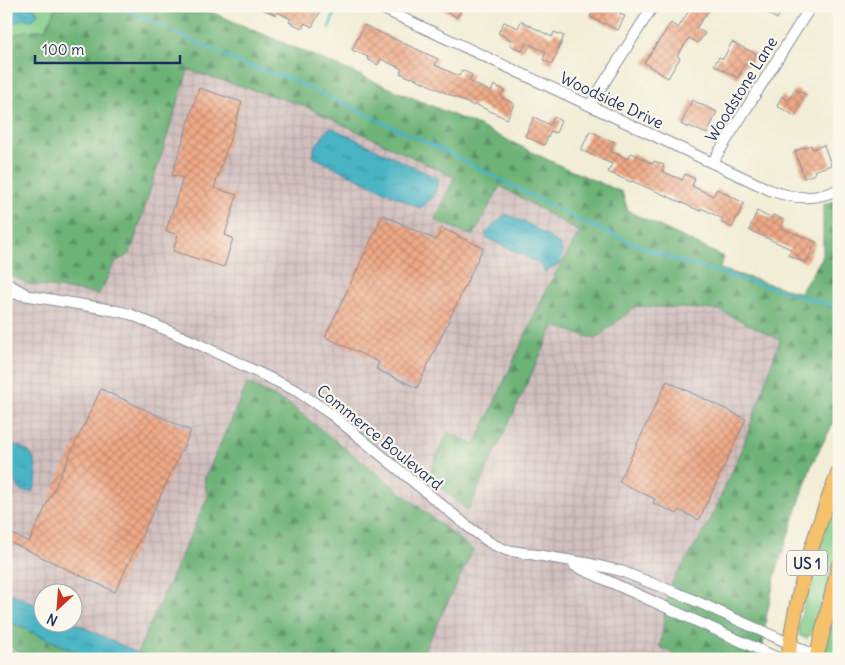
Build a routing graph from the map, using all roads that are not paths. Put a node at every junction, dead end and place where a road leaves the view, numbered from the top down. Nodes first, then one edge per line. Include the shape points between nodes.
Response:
1 (377, 6) edge
2 (654, 6) edge
3 (811, 6) edge
4 (590, 106) junction
5 (712, 163) junction
6 (839, 189) edge
7 (6, 283) edge
8 (6, 292) edge
9 (29, 296) junction
10 (839, 471) edge
11 (565, 561) junction
12 (839, 565) edge
13 (654, 583) junction
14 (645, 597) junction
15 (789, 652) edge
16 (6, 656) edge
17 (817, 658) edge
18 (13, 659) edge
19 (780, 659) edge

1 - 4 street, Woodside Drive
2 - 4 street
3 - 5 street, Woodstone Lane
4 - 5 street, Woodside Drive
5 - 6 street, Woodside Drive via 770,190 792,196 817,196
7 - 9 street, Commerce Boulevard
8 - 9 street, Commerce Boulevard
9 - 11 street, Commerce Boulevard via 130,314 297,390 492,544 506,550
10 - 15 main road, US 1 via 813,543
11 - 13 street via 612,568
11 - 14 street
12 - 17 main road, US 1
13 - 14 street
13 - 15 street via 713,608
14 - 19 street
15 - 17 street
16 - 18 main road

